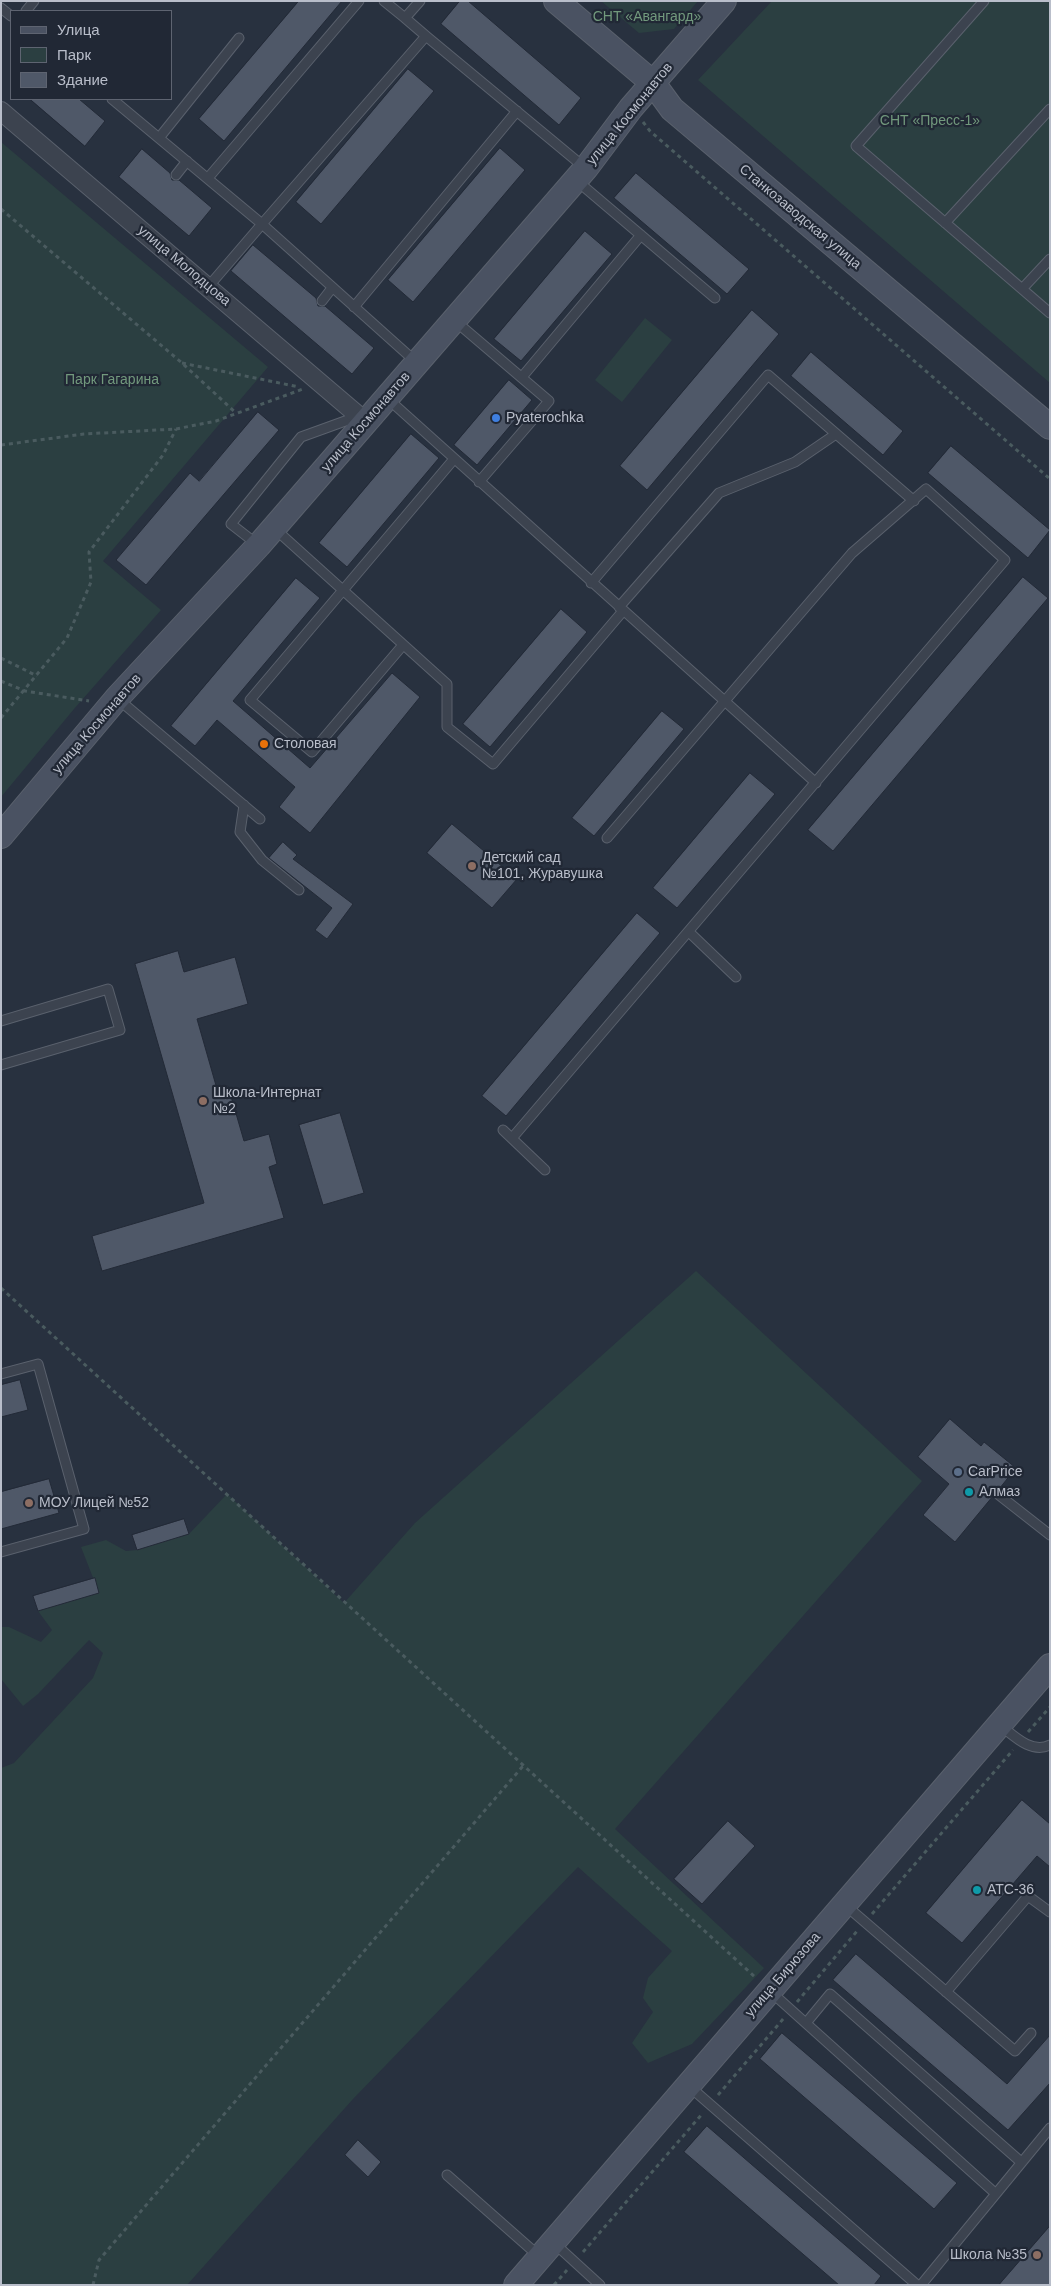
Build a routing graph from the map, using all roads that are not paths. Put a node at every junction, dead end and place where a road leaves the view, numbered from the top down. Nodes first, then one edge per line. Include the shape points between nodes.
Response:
1 (359, 1) edge
2 (384, 1) edge
3 (420, 1) edge
4 (556, 1) edge
5 (724, 1) edge
6 (984, 1) edge
7 (405, 18) junction
8 (426, 36) junction
9 (239, 38) dead end
10 (654, 82) junction
11 (113, 100) edge
12 (1050, 109) edge
13 (1, 111) edge
14 (517, 111) junction
15 (159, 138) junction
16 (187, 161) junction
17 (581, 174) junction
18 (176, 175) dead end
19 (208, 178) junction
20 (945, 223) junction
21 (262, 224) junction
22 (641, 235) junction
23 (1050, 259) edge
24 (208, 287) junction
25 (332, 288) junction
26 (1022, 289) junction
27 (715, 298) dead end
28 (322, 301) dead end
29 (354, 307) junction
30 (1050, 313) edge
31 (454, 320) junction
32 (417, 363) junction
33 (522, 377) junction
34 (386, 398) junction
35 (362, 419) junction
36 (1050, 428) edge
37 (836, 434) junction
38 (454, 459) junction
39 (479, 482) junction
40 (914, 501) junction
41 (266, 537) junction
42 (591, 583) junction
43 (342, 590) junction
44 (621, 609) junction
45 (403, 645) junction
46 (724, 701) junction
47 (115, 702) junction
48 (816, 784) junction
49 (244, 805) junction
50 (260, 819) dead end
51 (1, 836) edge
52 (607, 838) dead end
53 (298, 890) dead end
54 (689, 932) junction
55 (736, 977) dead end
56 (1, 1021) edge
57 (1, 1065) edge
58 (503, 1130) dead end
59 (513, 1137) junction
60 (544, 1170) dead end
61 (1, 1374) edge
62 (999, 1495) dead end
63 (1050, 1535) edge
64 (1, 1552) edge
65 (1050, 1666) edge
66 (999, 1725) junction
67 (1050, 1745) edge
68 (844, 1904) junction
69 (1050, 1912) edge
70 (770, 1990) junction
71 (946, 1992) junction
72 (806, 2023) junction
73 (1031, 2033) dead end
74 (688, 2085) junction
75 (1050, 2128) edge
76 (1021, 2162) junction
77 (447, 2175) dead end
78 (996, 2193) junction
79 (546, 2249) junction
80 (516, 2285) edge
81 (600, 2285) edge
82 (917, 2285) edge
83 (921, 2285) edge

1 - 19 lane
2 - 7 lane
3 - 7 lane
4 - 10 street, Станкозаводская улица
5 - 10 street, улица Космонавтов
6 - 20 lane via 856,146
7 - 8 lane
8 - 14 lane
8 - 21 lane
9 - 15 lane
10 - 17 street, улица Космонавтов
10 - 36 street, Станкозаводская улица via 672,109
11 - 15 lane
12 - 20 lane
13 - 24 street, улица Молодцова
14 - 17 lane
14 - 29 lane
15 - 16 lane
16 - 18 lane
16 - 19 lane
17 - 22 lane
17 - 31 street, улица Космонавтов
19 - 21 lane
20 - 26 lane
21 - 24 lane
21 - 25 lane
22 - 27 lane
22 - 33 lane
23 - 26 lane
24 - 35 street, улица Молодцова via 311,385
25 - 28 lane
25 - 29 lane
26 - 30 lane
29 - 32 lane
31 - 32 street, улица Космонавтов
31 - 33 lane
32 - 34 street, улица Космонавтов
33 - 39 lane via 549,400
34 - 35 street, улица Космонавтов
34 - 38 lane
35 - 41 street, улица Космонавтов
35 - 41 lane via 301,437 231,524
37 - 40 lane
37 - 42 lane via 768,376
37 - 44 lane via 795,462 719,493
38 - 39 lane
38 - 43 lane
39 - 42 lane
40 - 46 lane via 852,553
40 - 48 lane via 926,489 1005,560
41 - 43 lane
41 - 47 street, улица Космонавтов
42 - 44 lane
43 - 45 lane
43 - 45 lane via 250,700 312,752
44 - 45 lane via 493,764 447,726 447,684
44 - 46 lane
46 - 48 lane
46 - 52 lane
47 - 49 lane
47 - 51 street, улица Космонавтов
48 - 54 lane
49 - 50 lane
49 - 53 lane via 240,832 262,860
54 - 55 lane
54 - 59 lane
56 - 57 lane via 108,989 120,1030
58 - 59 lane
59 - 60 lane
61 - 64 lane via 38,1364 84,1529
62 - 63 lane
65 - 66 street, улица Бирюзова
66 - 67 lane via 1025,1745 1045,1748
66 - 68 street, улица Бирюзова
68 - 70 street, улица Бирюзова
68 - 71 lane
69 - 71 lane via 1028,1896
70 - 72 lane
70 - 74 street, улица Бирюзова
71 - 73 lane via 1015,2051
72 - 76 lane via 830,1994
72 - 78 lane
74 - 79 street, улица Бирюзова
74 - 82 lane
75 - 76 lane
76 - 78 lane
77 - 79 lane
78 - 83 lane
79 - 80 street, улица Бирюзова
79 - 81 lane via 575,2262

